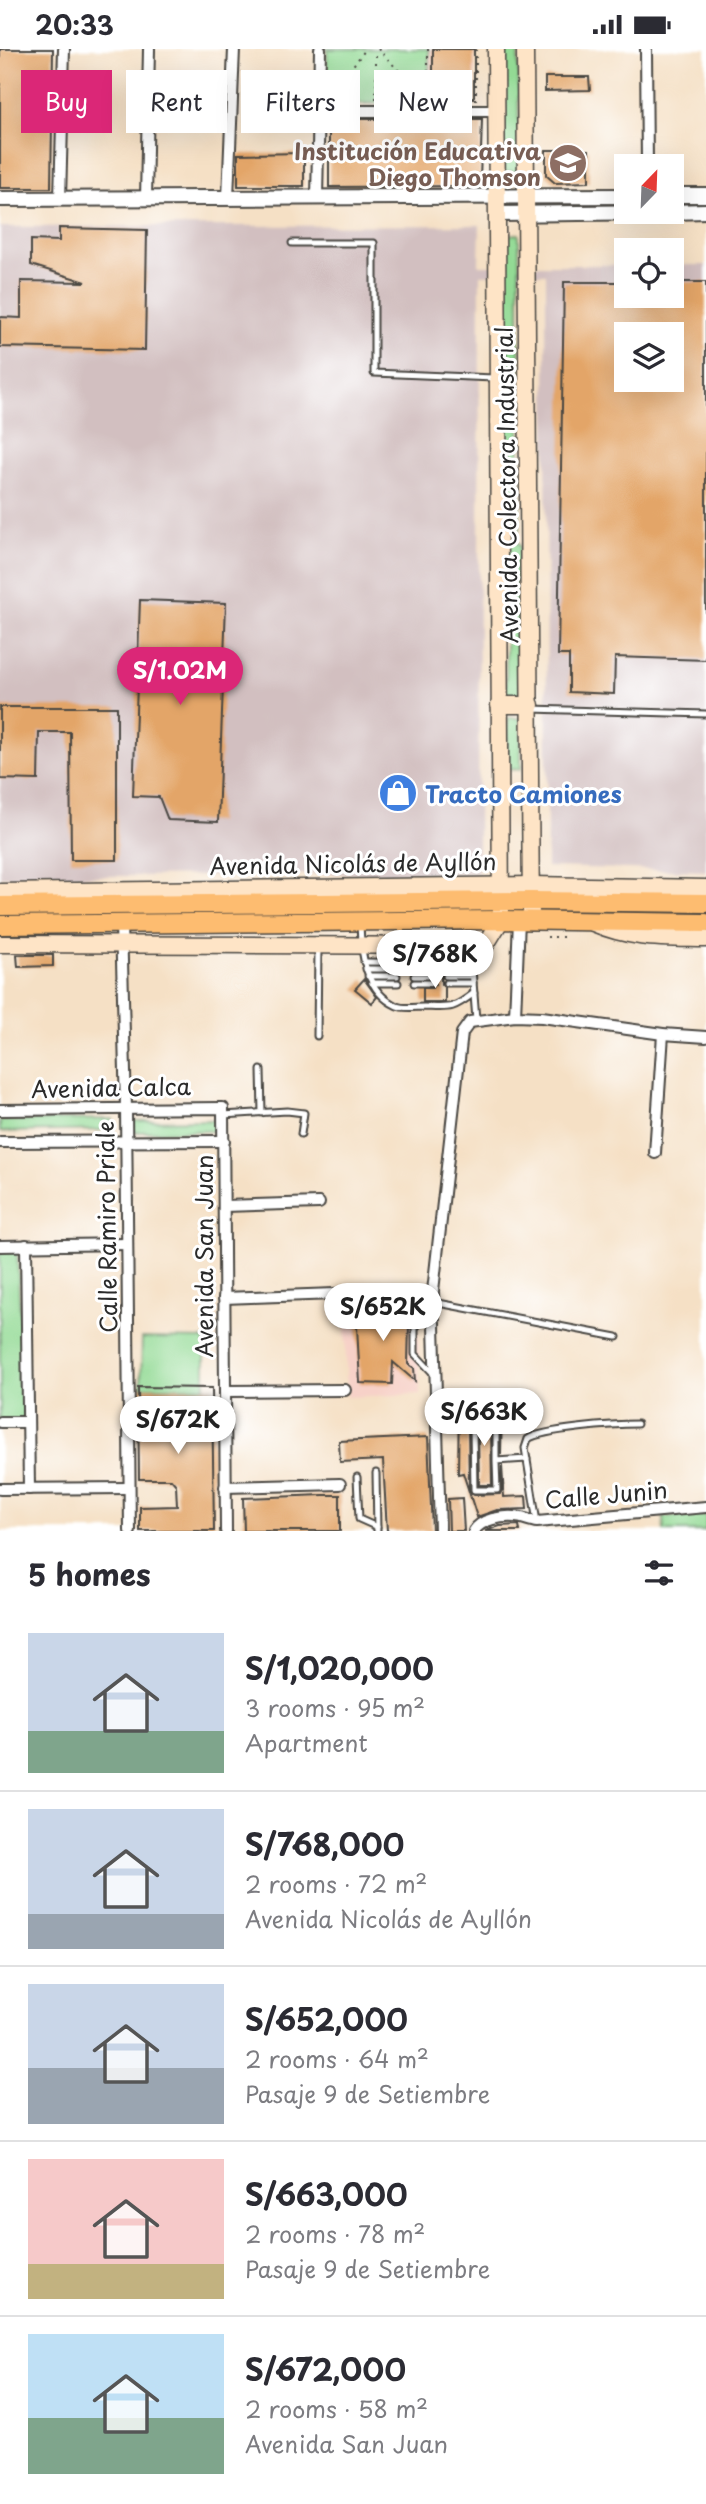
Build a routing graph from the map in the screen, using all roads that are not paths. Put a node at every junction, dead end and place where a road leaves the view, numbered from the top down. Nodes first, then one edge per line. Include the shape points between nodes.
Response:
1 (64, 49) edge
2 (149, 49) edge
3 (234, 49) edge
4 (320, 49) edge
5 (496, 49) edge
6 (525, 49) edge
7 (646, 49) edge
8 (320, 70) edge
9 (360, 111) edge
10 (497, 111) junction
11 (318, 133) edge
12 (647, 154) edge
13 (684, 195) edge
14 (706, 195) edge
15 (497, 197) junction
16 (614, 197) edge
17 (228, 198) junction
18 (317, 198) junction
19 (0, 199) edge
20 (60, 199) junction
21 (146, 199) junction
22 (526, 205) junction
23 (614, 210) edge
24 (706, 211) edge
25 (684, 212) edge
26 (497, 214) junction
27 (292, 243) dead end
28 (497, 378) junction
29 (498, 533) junction
30 (530, 534) junction
31 (499, 705) junction
32 (531, 707) junction
33 (706, 714) edge
34 (706, 888) edge
35 (0, 892) edge
36 (501, 893) junction
37 (531, 893) junction
38 (362, 902) junction
39 (706, 903) edge
40 (0, 907) edge
41 (517, 920) junction
42 (360, 921) junction
43 (591, 922) junction
44 (121, 923) junction
45 (706, 923) edge
46 (0, 925) edge
47 (706, 939) edge
48 (0, 944) edge
49 (121, 945) junction
50 (318, 946) junction
51 (485, 946) junction
52 (365, 963) junction
53 (475, 963) junction
54 (472, 972) junction
55 (429, 973) dead end
56 (446, 973) dead end
57 (372, 983) junction
58 (430, 983) dead end
59 (446, 983) dead end
60 (473, 983) junction
61 (474, 993) junction
62 (515, 1016) junction
63 (476, 1020) junction
64 (663, 1034) junction
65 (317, 1036) dead end
66 (706, 1037) edge
67 (261, 1070) dead end
68 (126, 1108) junction
69 (0, 1110) edge
70 (223, 1111) junction
71 (262, 1113) junction
72 (301, 1134) dead end
73 (126, 1141) junction
74 (223, 1141) junction
75 (0, 1142) edge
76 (655, 1153) dead end
77 (319, 1203) dead end
78 (224, 1206) junction
79 (127, 1244) junction
80 (26, 1245) junction
81 (0, 1246) edge
82 (335, 1294) dead end
83 (224, 1298) junction
84 (433, 1305) junction
85 (617, 1338) dead end
86 (435, 1374) junction
87 (345, 1390) dead end
88 (225, 1391) junction
89 (0, 1422) edge
90 (28, 1422) junction
91 (637, 1424) dead end
92 (527, 1459) junction
93 (496, 1461) junction
94 (376, 1473) dead end
95 (358, 1477) dead end
96 (340, 1484) dead end
97 (225, 1487) junction
98 (129, 1488) junction
99 (0, 1489) edge
100 (29, 1489) junction
101 (706, 1507) edge
102 (537, 1522) junction
103 (377, 1529) edge
104 (130, 1531) edge
105 (226, 1531) edge
106 (440, 1531) edge
107 (474, 1531) edge

1 - 20 street
2 - 21 street
3 - 17 street
4 - 8 street
5 - 10 main road, Avenida Colectora Industrial
6 - 22 main road, Avenida Colectora Industrial
7 - 12 street
9 - 10 street
10 - 15 main road, Avenida Colectora Industrial
11 - 18 street
13 - 14 street
15 - 18 street
15 - 22 street
15 - 26 main road, Avenida Colectora Industrial
16 - 22 street
17 - 18 street
17 - 21 street
19 - 20 street
20 - 21 street
22 - 23 street
22 - 26 street
22 - 30 main road, Avenida Colectora Industrial
24 - 25 street
26 - 28 main road, Avenida Colectora Industrial
27 - 28 lane via 374,243 374,373
28 - 29 main road, Avenida Colectora Industrial
29 - 30 main road
29 - 31 main road, Avenida Colectora Industrial
30 - 32 main road, Avenida Colectora Industrial
31 - 32 main road
31 - 36 main road, Avenida Colectora Industrial
32 - 33 lane
32 - 37 main road, Avenida Colectora Industrial
34 - 37 main road, Avenida Nicolás de Ayllón
35 - 36 main road, Avenida Nicolás de Ayllón
36 - 37 main road, Avenida Nicolás de Ayllón
36 - 38 main road, Avenida Nicolás de Ayllón
36 - 41 main road, Avenida Colectora Industrial
37 - 39 main road, Avenida Nicolás de Ayllón
37 - 41 main road, Avenida Colectora Industrial
38 - 40 main road, Avenida Nicolás de Ayllón
38 - 42 main road
41 - 42 main road
41 - 43 main road
41 - 51 main road
41 - 62 street
42 - 44 main road
42 - 52 lane
43 - 45 main road
43 - 47 main road via 621,934
44 - 46 main road
44 - 49 street, Calle Ramiro Priale
48 - 49 main road
49 - 50 main road
49 - 68 street, Calle Ramiro Priale
50 - 52 main road
50 - 65 lane
51 - 52 main road
51 - 53 lane
52 - 53 lane
52 - 57 lane
52 - 57 lane via 398,976
53 - 54 lane
54 - 56 lane
54 - 60 lane
55 - 58 lane via 414,976
57 - 61 lane via 401,1007 452,1008
59 - 60 lane
60 - 61 lane
61 - 63 lane
62 - 63 street
62 - 64 street
63 - 84 street via 462,1033
64 - 66 street
64 - 76 street
67 - 71 lane
68 - 69 street, Avenida Calca
68 - 70 street, Avenida Calca
68 - 73 street, Calle Ramiro Priale
70 - 71 lane
70 - 74 street, Avenida San Juan
71 - 72 lane via 304,1113
73 - 74 street
73 - 75 street
73 - 79 street, Calle Ramiro Priale
74 - 78 street, Avenida San Juan
77 - 78 street
78 - 83 street, Avenida San Juan
79 - 80 street
79 - 98 street, Calle Ramiro Priale
80 - 81 street
80 - 90 street
82 - 83 street
83 - 88 street, Avenida San Juan
84 - 85 lane
84 - 86 street
84 - 86 lane via 415,1328 415,1354
86 - 106 street
87 - 88 street
88 - 97 street, Avenida San Juan
89 - 90 street
90 - 100 street
91 - 92 lane via 531,1436 526,1443
92 - 93 lane
92 - 102 lane
93 - 93 lane via 497,1490 474,1490 472,1427 496,1427
94 - 103 lane
95 - 103 lane via 359,1519
96 - 97 street
97 - 105 street, Avenida San Juan
98 - 100 street
98 - 104 street, Calle Ramiro Priale
99 - 100 street
101 - 102 street, Calle Junin
102 - 107 street, Calle Junin via 518,1516 482,1522

